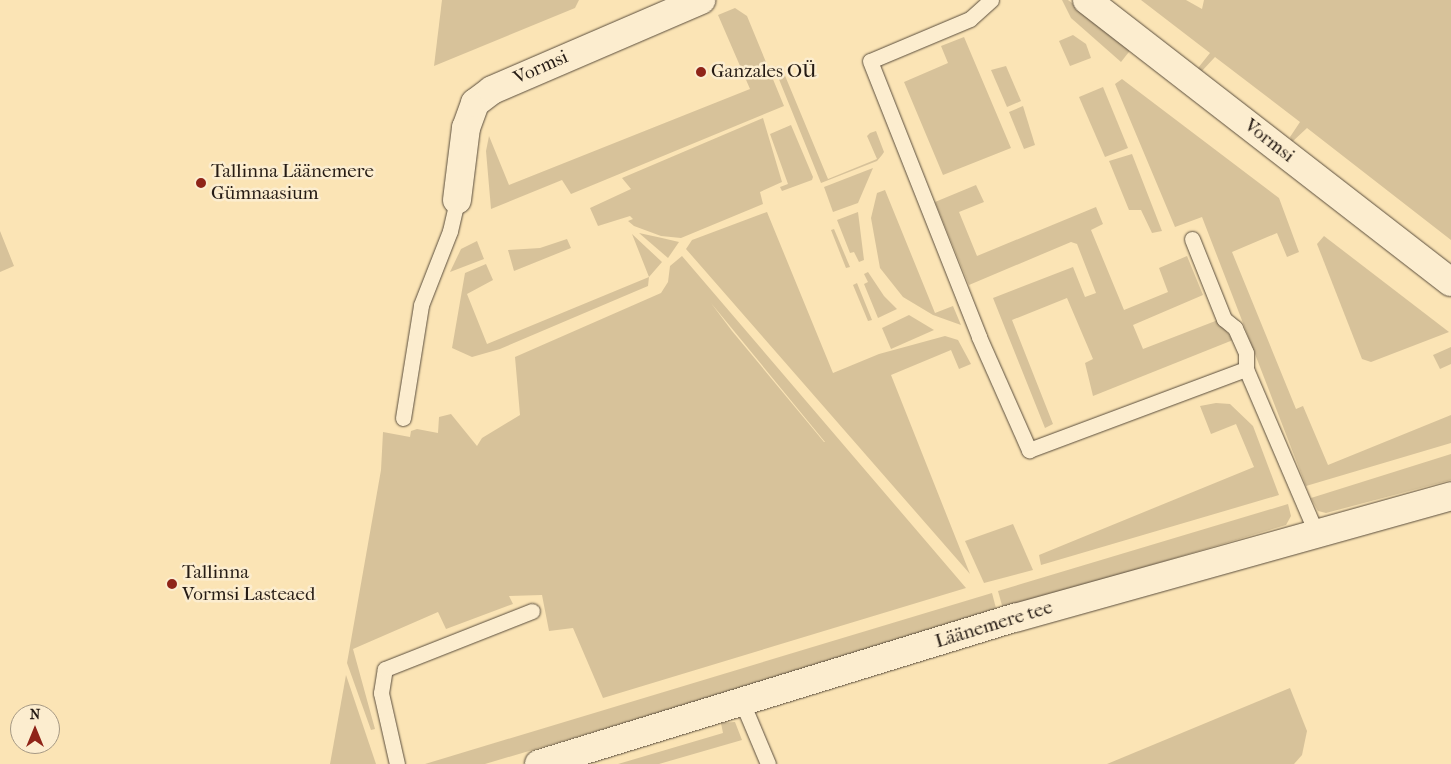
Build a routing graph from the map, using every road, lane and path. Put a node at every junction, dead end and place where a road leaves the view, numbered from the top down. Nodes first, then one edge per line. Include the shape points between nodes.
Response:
1 (702, 0) edge
2 (991, 0) edge
3 (1087, 0) edge
4 (457, 200) joint
5 (1192, 239) dead end
6 (1451, 282) edge
7 (1246, 368) junction
8 (403, 418) dead end
9 (1451, 496) edge
10 (1316, 532) junction
11 (532, 611) dead end
12 (742, 702) junction
13 (397, 764) edge
14 (539, 764) edge
15 (768, 764) edge

1 - 4 street, Vormsi via 492,90 475,103 466,128
2 - 7 lane via 970,19 870,61 979,337 1029,450
3 - 6 street, Vormsi
4 - 8 lane via 450,230 421,305
5 - 7 lane via 1224,319 1236,328
7 - 10 lane
9 - 10 street, Läänemere tee
10 - 12 street, Läänemere tee via 1005,621
11 - 13 lane via 385,669 381,693
12 - 14 street, Läänemere tee
12 - 15 lane

